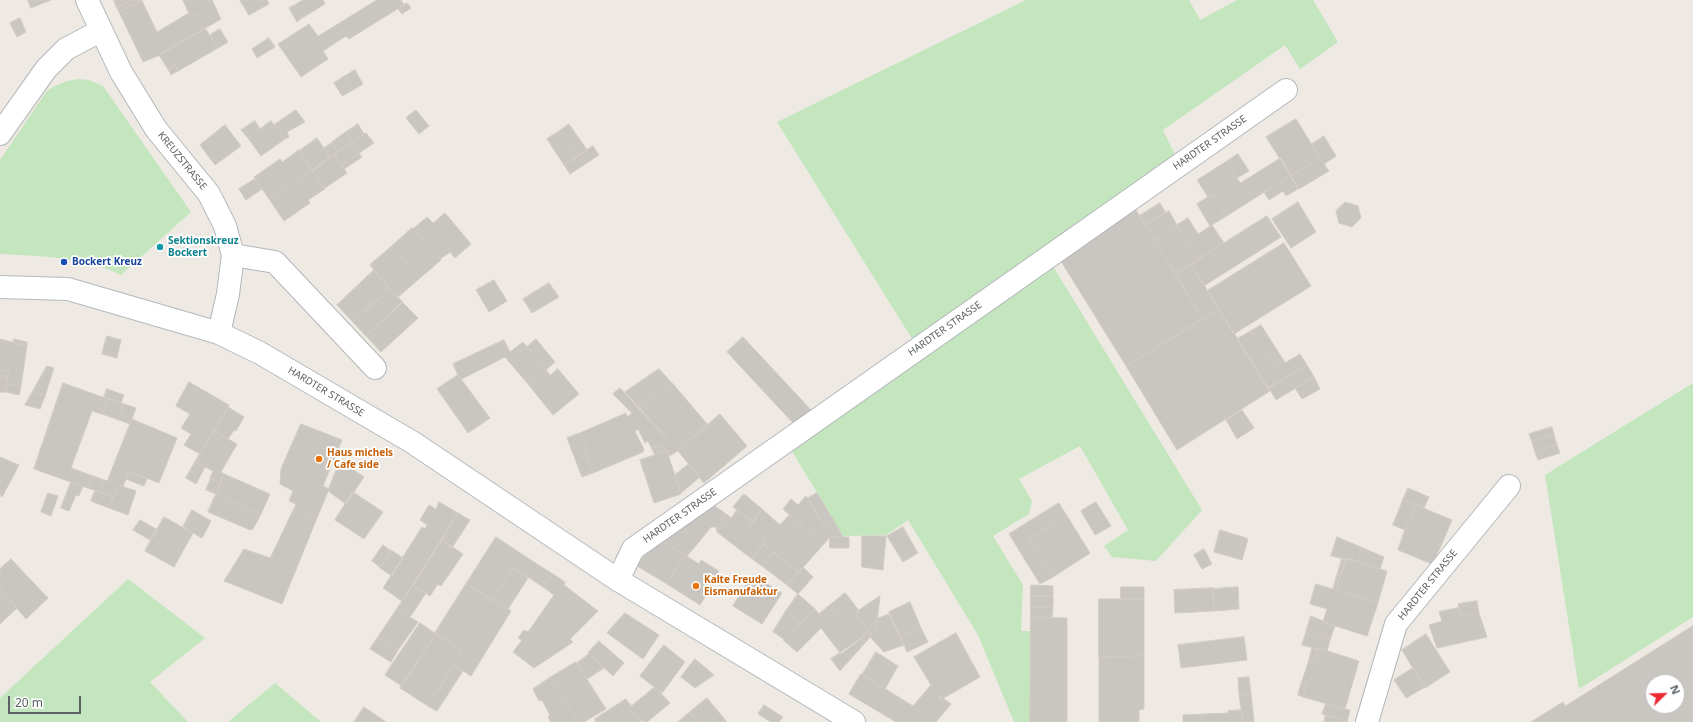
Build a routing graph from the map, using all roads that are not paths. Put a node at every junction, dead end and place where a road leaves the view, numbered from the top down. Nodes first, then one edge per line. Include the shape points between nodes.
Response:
1 (87, 0) edge
2 (100, 31) junction
3 (1286, 90) dead end
4 (0, 134) edge
5 (233, 254) junction
6 (0, 287) edge
7 (219, 332) junction
8 (375, 368) dead end
9 (1509, 486) dead end
10 (618, 580) junction
11 (854, 722) edge
12 (1367, 722) edge

1 - 2 street, KREUZSTRASSE
2 - 4 street via 66,49 46,69
2 - 5 street, KREUZSTRASSE via 121,72 156,129 209,194 225,226
3 - 10 street, HARDTER STRASSE via 633,549
5 - 7 street, KREUZSTRASSE via 228,294
5 - 8 street via 275,262
6 - 7 street, HARDTER STRASSE via 68,289
7 - 10 street, HARDTER STRASSE via 260,353 412,442
9 - 12 street, HARDTER STRASSE via 1396,624
10 - 11 street, HARDTER STRASSE

